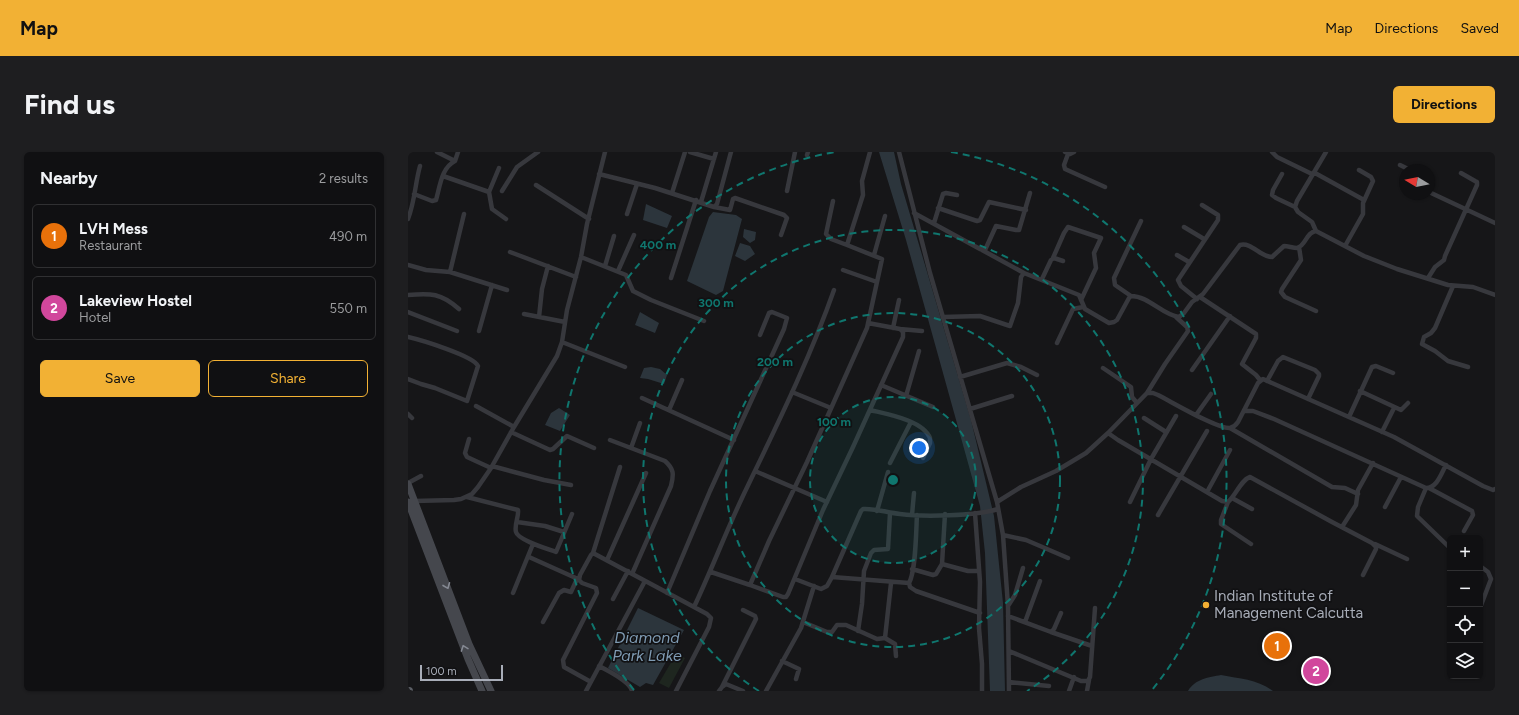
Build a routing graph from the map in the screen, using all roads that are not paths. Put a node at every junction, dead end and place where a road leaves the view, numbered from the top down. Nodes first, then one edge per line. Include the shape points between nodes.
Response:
1 (436, 152) edge
2 (458, 152) edge
3 (538, 152) edge
4 (605, 152) edge
5 (685, 152) edge
6 (690, 152) edge
7 (716, 152) edge
8 (731, 152) edge
9 (795, 152) edge
10 (870, 152) edge
11 (899, 152) edge
12 (1272, 152) edge
13 (1326, 152) edge
14 (1069, 153) edge
15 (714, 159) junction
16 (455, 161) junction
17 (420, 166) dead end
18 (499, 168) dead end
19 (1359, 170) dead end
20 (1461, 173) dead end
21 (599, 174) junction
22 (1282, 174) dead end
23 (1312, 174) junction
24 (443, 176) junction
25 (637, 184) junction
26 (536, 185) dead end
27 (1104, 187) dead end
28 (502, 191) dead end
29 (787, 191) dead end
30 (489, 192) junction
31 (672, 193) junction
32 (1030, 193) dead end
33 (414, 194) junction
34 (957, 195) dead end
35 (1435, 195) edge
36 (1364, 200) junction
37 (698, 201) junction
38 (833, 201) dead end
39 (1202, 205) dead end
40 (714, 206) junction
41 (1295, 207) junction
42 (938, 208) junction
43 (1026, 210) junction
44 (1466, 210) junction
45 (914, 213) junction
46 (464, 214) dead end
47 (627, 214) dead end
48 (885, 216) dead end
49 (408, 219) edge
50 (506, 219) dead end
51 (588, 219) junction
52 (1141, 221) dead end
53 (934, 223) junction
54 (1495, 223) edge
55 (1184, 227) dead end
56 (1316, 231) junction
57 (634, 235) dead end
58 (781, 235) dead end
59 (614, 236) dead end
60 (1204, 239) junction
61 (847, 245) junction
62 (1345, 246) junction
63 (1299, 247) junction
64 (982, 250) junction
65 (510, 252) dead end
66 (874, 255) junction
67 (1177, 256) dead end
68 (581, 257) junction
69 (1053, 258) junction
70 (1063, 261) dead end
71 (1189, 262) junction
72 (408, 265) edge
73 (548, 266) junction
74 (605, 266) junction
75 (843, 270) dead end
76 (618, 271) junction
77 (450, 272) junction
78 (1024, 273) junction
79 (576, 277) junction
80 (671, 278) dead end
81 (1428, 278) junction
82 (1042, 280) junction
83 (877, 282) junction
84 (492, 285) junction
85 (1453, 286) junction
86 (507, 290) dead end
87 (834, 290) dead end
88 (408, 295) edge
89 (1495, 295) edge
90 (1131, 296) junction
91 (1199, 298) junction
92 (899, 300) dead end
93 (1082, 300) junction
94 (1083, 307) junction
95 (459, 309) dead end
96 (1316, 311) dead end
97 (408, 312) edge
98 (524, 314) dead end
99 (1230, 316) junction
100 (539, 317) junction
101 (942, 317) junction
102 (1176, 317) junction
103 (704, 321) dead end
104 (565, 322) junction
105 (868, 323) junction
106 (893, 328) junction
107 (900, 329) junction
108 (457, 330) dead end
109 (479, 331) dead end
110 (922, 331) dead end
111 (760, 335) dead end
112 (408, 336) edge
113 (562, 342) junction
114 (1057, 343) dead end
115 (919, 351) dead end
116 (625, 367) dead end
117 (1468, 367) dead end
118 (1103, 368) dead end
119 (1192, 370) dead end
120 (1393, 373) dead end
121 (1037, 375) dead end
122 (960, 377) junction
123 (408, 379) edge
124 (682, 380) dead end
125 (1260, 380) junction
126 (1267, 381) junction
127 (881, 385) junction
128 (1360, 391) junction
129 (792, 392) junction
130 (1147, 393) junction
131 (1211, 394) dead end
132 (906, 396) junction
133 (1012, 396) dead end
134 (642, 398) dead end
135 (1308, 399) junction
136 (1137, 403) junction
137 (1408, 403) dead end
138 (476, 406) dead end
139 (933, 407) dead end
140 (831, 408) junction
141 (1394, 408) junction
142 (970, 409) junction
143 (670, 410) junction
144 (870, 410) junction
145 (1244, 411) junction
146 (1196, 414) junction
147 (1176, 416) dead end
148 (1349, 417) junction
149 (1144, 418) dead end
150 (911, 422) junction
151 (640, 423) dead end
152 (1230, 428) junction
153 (512, 430) junction
154 (1207, 431) dead end
155 (1166, 432) junction
156 (1382, 432) junction
157 (1108, 433) junction
158 (469, 439) dead end
159 (610, 440) dead end
160 (734, 440) junction
161 (594, 448) dead end
162 (631, 448) junction
163 (1230, 450) dead end
164 (923, 458) dead end
165 (1151, 459) junction
166 (890, 463) dead end
167 (1373, 463) junction
168 (1446, 465) junction
169 (492, 467) junction
170 (620, 468) dead end
171 (755, 471) junction
172 (888, 472) dead end
173 (646, 473) dead end
174 (421, 476) dead end
175 (1180, 476) junction
176 (1401, 477) junction
177 (408, 484) edge
178 (571, 485) dead end
179 (794, 488) junction
180 (1428, 488) junction
181 (1495, 489) edge
182 (1206, 492) junction
183 (914, 493) dead end
184 (1358, 494) junction
185 (467, 497) junction
186 (1230, 500) junction
187 (410, 501) edge
188 (827, 502) junction
189 (997, 502) junction
190 (1130, 502) dead end
191 (1385, 507) dead end
192 (996, 509) junction
193 (1252, 509) dead end
194 (877, 511) junction
195 (890, 513) junction
196 (976, 513) junction
197 (572, 514) dead end
198 (945, 514) junction
199 (915, 515) junction
200 (1158, 515) dead end
201 (517, 522) junction
202 (1342, 527) junction
203 (1464, 531) dead end
204 (564, 532) junction
205 (1003, 535) junction
206 (533, 544) junction
207 (1251, 544) dead end
208 (1375, 544) junction
209 (1447, 545) edge
210 (593, 553) junction
211 (529, 557) junction
212 (1068, 558) dead end
213 (1407, 559) dead end
214 (607, 560) junction
215 (942, 564) junction
216 (1023, 568) dead end
217 (1483, 568) edge
218 (912, 569) junction
219 (979, 571) junction
220 (711, 572) junction
221 (630, 573) junction
222 (1363, 575) dead end
223 (832, 577) junction
224 (578, 579) junction
225 (795, 579) junction
226 (864, 580) junction
227 (645, 581) junction
228 (1040, 581) dead end
229 (891, 582) junction
230 (909, 583) junction
231 (750, 585) junction
232 (814, 586) junction
233 (513, 593) dead end
234 (667, 593) junction
235 (613, 598) dead end
236 (1008, 606) junction
237 (694, 607) junction
238 (1480, 607) edge
239 (1095, 608) dead end
240 (743, 610) dead end
241 (980, 613) junction
242 (1061, 613) dead end
243 (1008, 616) junction
244 (543, 622) dead end
245 (803, 622) junction
246 (1025, 622) junction
247 (858, 631) junction
248 (1051, 632) junction
249 (885, 638) junction
250 (1092, 646) junction
251 (1009, 651) junction
252 (896, 656) dead end
253 (782, 661) junction
254 (599, 666) junction
255 (1074, 677) junction
256 (796, 679) dead end
257 (1089, 680) junction
258 (591, 682) junction
259 (1009, 682) junction
260 (1049, 686) dead end
261 (721, 689) edge
262 (482, 691) edge
263 (491, 691) edge
264 (586, 691) edge
265 (632, 691) edge
266 (676, 691) edge
267 (743, 691) edge
268 (766, 691) edge
269 (982, 691) edge
270 (1009, 691) edge
271 (1069, 691) edge
272 (1087, 691) edge

1 - 16 street
2 - 16 street
3 - 28 street via 517,167
4 - 21 street
5 - 31 street
6 - 15 street
7 - 15 street
8 - 40 street via 717,204
9 - 29 street
10 - 61 street via 862,181 863,195
11 - 45 street
12 - 23 street
13 - 23 street
14 - 27 street via 1065,169
15 - 37 street
16 - 24 street via 448,166
17 - 33 street
18 - 30 street
19 - 36 street via 1371,177 1373,182
20 - 44 street via 1477,182
21 - 25 street
21 - 51 street
22 - 41 street via 1272,194
23 - 36 street via 1315,173
23 - 41 street
24 - 30 street
24 - 33 street via 434,201
25 - 31 street
25 - 47 street
26 - 51 street
30 - 50 street via 492,209
31 - 37 street
32 - 43 street
33 - 49 street
34 - 42 street via 943,194
35 - 44 street
36 - 62 street via 1363,214
37 - 40 street
37 - 80 street
38 - 61 street via 826,234
39 - 60 street via 1218,217
40 - 58 street via 730,210 735,198 784,215 787,218
41 - 56 street via 1312,222
42 - 43 street via 976,221 980,220 989,202
42 - 53 street
43 - 64 street via 1019,230 996,226 986,249
44 - 54 street
44 - 81 street via 1444,260 1435,267
45 - 53 street
45 - 101 street
46 - 77 street
48 - 66 street
51 - 68 street
52 - 90 street via 1114,278 1117,287
53 - 64 street
55 - 60 street
56 - 62 street
56 - 63 street via 1310,233
57 - 76 street
59 - 74 street
60 - 71 street
61 - 66 street
62 - 81 street via 1415,276
63 - 91 street via 1284,246 1270,257 1248,246 1240,245
63 - 96 street via 1301,260 1281,292 1285,297
64 - 78 street
65 - 73 street
66 - 83 street via 882,259
67 - 71 street
68 - 74 street
68 - 79 street
69 - 70 street
69 - 82 street
69 - 93 street via 1068,227 1101,238 1094,253 1096,268
71 - 91 street via 1178,283
72 - 77 street
73 - 79 street
73 - 100 street
74 - 76 street
75 - 83 street
76 - 103 street via 627,276 635,292
77 - 84 street
78 - 82 street
78 - 101 street via 1010,326 980,316
79 - 104 street
81 - 85 street
82 - 93 street via 1079,295
83 - 105 street
84 - 86 street
84 - 109 street
85 - 89 street via 1473,287
85 - 117 street via 1435,328 1424,337 1422,344 1448,361
87 - 129 street
88 - 95 street via 438,295
90 - 94 street via 1117,320 1112,323 1095,316
90 - 102 street via 1150,302
91 - 99 street
91 - 102 street via 1192,302 1182,316
92 - 106 street
93 - 94 street
94 - 114 street via 1074,308
97 - 108 street
98 - 100 street
99 - 119 street
99 - 125 street via 1256,334 1242,364
100 - 104 street
101 - 122 street
102 - 130 street via 1188,331
104 - 113 street
105 - 106 street
105 - 140 street
106 - 107 street
107 - 110 street
107 - 127 street via 903,337
111 - 160 street via 768,313 787,318
112 - 123 street via 469,358 478,366 467,402
113 - 116 street
113 - 153 street via 557,356
115 - 132 street
118 - 136 street via 1131,387 1132,397
120 - 128 street via 1372,366
121 - 122 street via 1007,363
122 - 142 street
124 - 143 street
125 - 126 street
125 - 145 street
126 - 135 street
126 - 135 street via 1283,357 1315,370 1319,376
127 - 132 street
127 - 144 street
128 - 141 street
128 - 148 street
129 - 140 street
129 - 171 street
130 - 136 street
130 - 146 street via 1158,395
131 - 146 street
132 - 139 street
133 - 142 street
134 - 143 street
135 - 148 street
136 - 157 street
137 - 141 street via 1401,410
138 - 153 street
140 - 179 street
141 - 156 street
142 - 189 street
143 - 160 street
144 - 150 street
144 - 188 street
145 - 152 street
145 - 167 street via 1253,411 1274,419
146 - 152 street
147 - 155 street
148 - 156 street
149 - 155 street
150 - 164 street via 926,432 930,438
150 - 166 street
151 - 162 street
152 - 184 street via 1332,487 1345,488
153 - 161 street via 550,450 567,436
153 - 169 street
154 - 175 street
155 - 165 street
156 - 168 street
157 - 165 street
157 - 189 street via 1086,453
158 - 169 street via 465,453 467,457
159 - 162 street
160 - 234 street
162 - 221 street via 665,461 671,466 674,474 671,486
163 - 182 street
165 - 175 street
165 - 190 street
167 - 176 street
167 - 184 street
168 - 180 street via 1435,485
168 - 181 street via 1490,490
169 - 178 street
169 - 185 street via 478,487
170 - 210 street
171 - 179 street
171 - 220 street
172 - 194 street
173 - 214 street
174 - 177 street
175 - 182 street
175 - 200 street
176 - 180 street
176 - 191 street
177 - 187 main road
179 - 188 street
179 - 231 street
180 - 203 street via 1472,511 1473,515
180 - 209 street via 1418,507 1417,516
182 - 186 street via 1222,501
183 - 199 street
184 - 202 street via 1356,505
185 - 187 street via 454,500
185 - 201 street via 517,509
186 - 193 street
186 - 202 street via 1250,477
186 - 207 street via 1221,524
262 -> 187 main road
187 -> 263 main road
188 - 225 street
189 - 192 street
192 - 196 street
192 - 205 street
194 - 195 street
194 - 223 street via 861,511
195 - 199 street
195 - 226 street via 888,549 874,550 864,571
196 - 198 street
196 - 219 street
197 - 204 street
198 - 199 street
198 - 215 street
199 - 218 street
201 - 204 street
201 - 206 street via 517,535
202 - 208 street
204 - 206 street via 556,552
205 - 212 street via 1026,540
205 - 236 street
206 - 211 street
208 - 213 street
208 - 222 street via 1376,549
210 - 214 street
210 - 224 street via 590,554
211 - 224 street
211 - 233 street
214 - 221 street
215 - 218 street via 935,575
215 - 219 street via 968,571
216 - 236 street via 1013,600
217 - 238 street via 1491,579
218 - 230 street
219 - 241 street
220 - 231 street
220 - 237 street
221 - 227 street
221 - 235 street
223 - 226 street
223 - 232 street via 821,589
224 - 244 street via 570,592 564,590 560,593
224 - 258 street via 596,588 597,593 563,664
225 - 231 street via 786,597
225 - 232 street
226 - 229 street
226 - 247 street
227 - 234 street
227 - 254 street
228 - 246 street
229 - 230 street
229 - 249 street
230 - 241 street via 916,591
232 - 245 street
234 - 237 street
236 - 243 street
237 - 266 street via 707,614 710,623
239 - 250 street
240 - 261 street via 756,619
241 - 269 street
242 - 248 street
243 - 246 street
243 - 251 street
245 - 247 street via 827,632 832,632 837,625 846,625
245 - 253 street
246 - 248 street
247 - 249 street via 880,640
248 - 250 street
249 - 252 street via 895,644
250 - 257 street
251 - 255 street
251 - 259 street
253 - 256 street via 799,669
253 - 268 street
254 - 258 street
254 - 265 street via 627,683
255 - 257 street via 1085,682
255 - 271 street
257 - 272 street
258 - 264 street
259 - 260 street
259 - 270 street
261 - 267 street via 726,684

